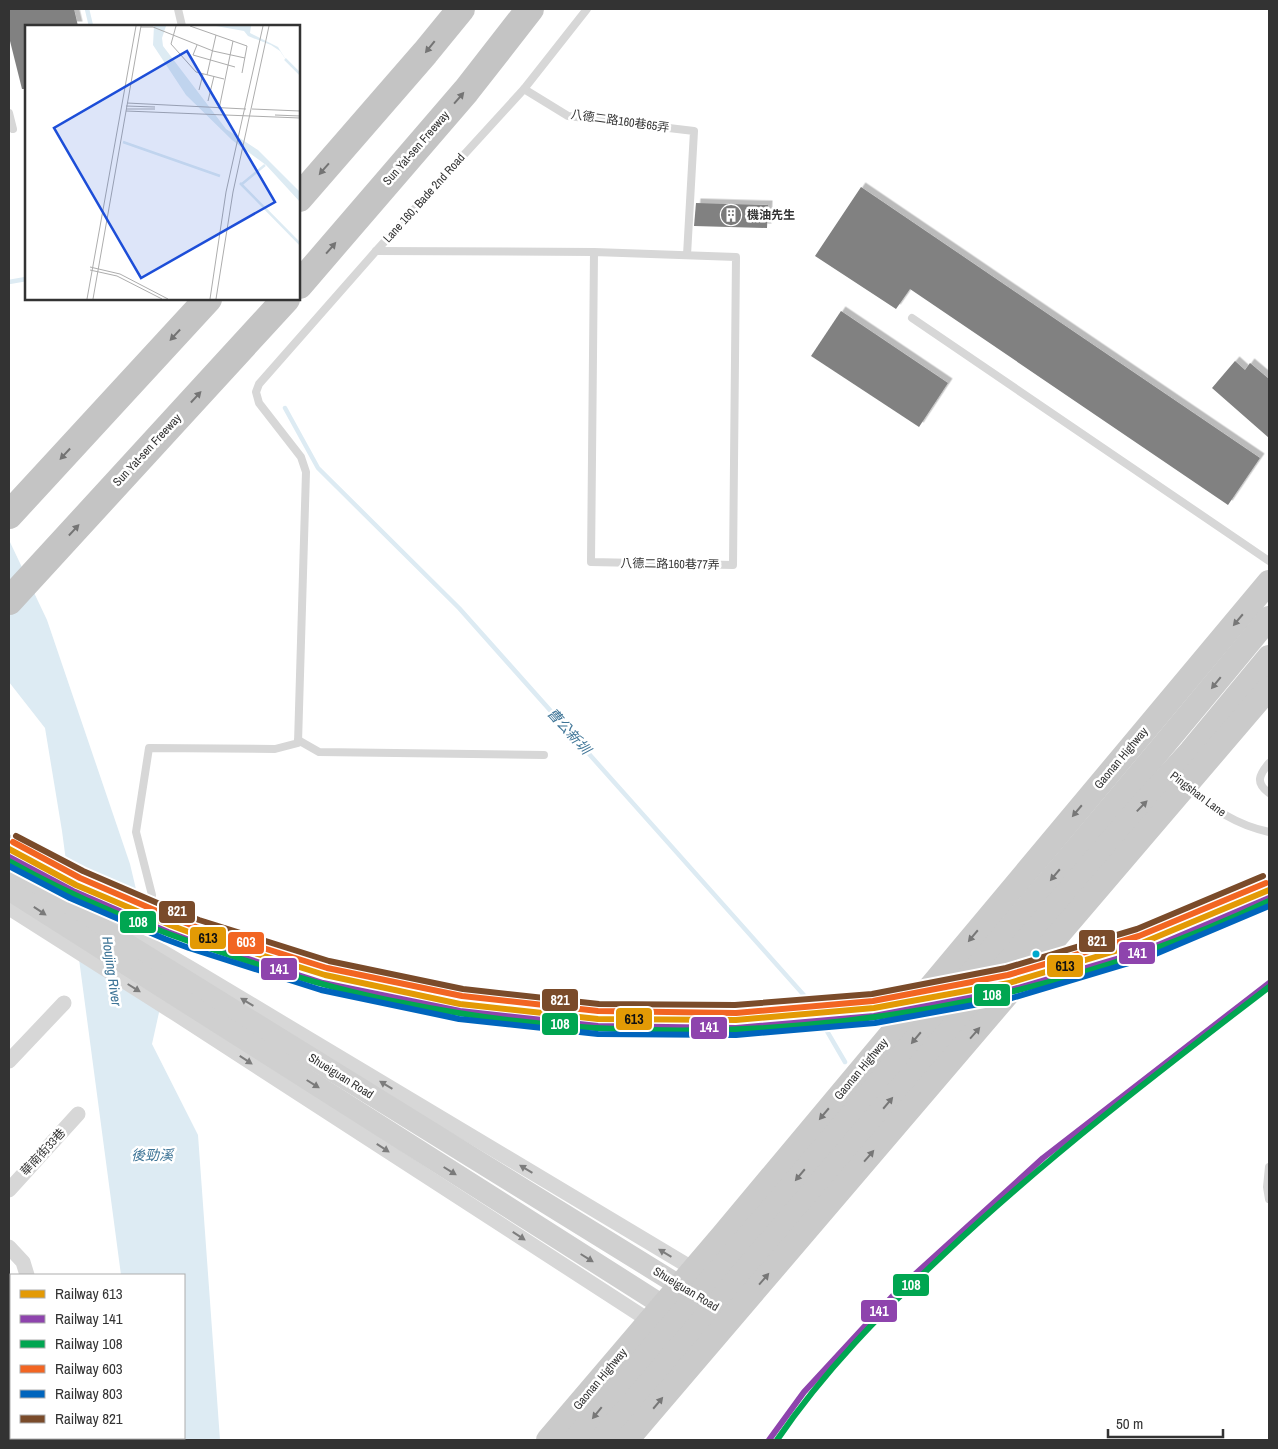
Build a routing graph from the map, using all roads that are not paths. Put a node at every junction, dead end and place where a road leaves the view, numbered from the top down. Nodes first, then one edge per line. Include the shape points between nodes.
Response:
1 (178, 9) edge
2 (461, 9) edge
3 (530, 9) edge
4 (587, 9) edge
5 (182, 25) edge
6 (524, 88) junction
7 (9, 113) edge
8 (13, 129) dead end
9 (300, 197) edge
10 (376, 251) junction
11 (594, 252) junction
12 (687, 255) junction
13 (300, 284) edge
14 (207, 300) edge
15 (285, 300) edge
16 (912, 318) dead end
17 (9, 515) edge
18 (1269, 560) edge
19 (1269, 582) edge
20 (9, 601) edge
21 (1269, 618) edge
22 (1269, 657) edge
23 (1269, 688) edge
24 (298, 740) junction
25 (544, 755) dead end
26 (1157, 762) junction
27 (1269, 763) edge
28 (1269, 793) edge
29 (1269, 832) edge
30 (9, 842) edge
31 (9, 871) edge
32 (152, 895) dead end
33 (14, 900) edge
34 (74, 923) junction
35 (187, 993) junction
36 (64, 1003) dead end
37 (9, 1061) edge
38 (78, 1114) dead end
39 (1269, 1167) edge
40 (9, 1190) edge
41 (1269, 1199) edge
42 (9, 1247) edge
43 (27, 1274) edge
44 (708, 1292) junction
45 (679, 1325) junction
46 (548, 1440) edge
47 (575, 1440) edge
48 (601, 1440) edge
49 (627, 1440) edge

1 - 5 lane
2 -> 9 highway
13 -> 3 highway, Sun Yat-sen Freeway via 466,90
4 - 6 lane, Lane 160, Bade 2nd Road
6 - 10 lane, Lane 160, Bade 2nd Road
6 - 12 lane, 八德二路160巷65弄 via 568,116 694,131
7 - 8 lane
10 - 11 lane, 八德二路160巷77弄
10 - 24 lane, Lane 160, Bade 2nd Road via 259,384 256,392 259,403 301,457 306,472
11 - 12 lane, 八德二路160巷77弄
11 - 12 lane, 八德二路160巷77弄 via 591,562 733,565 736,257
14 -> 17 highway
20 -> 15 highway, Sun Yat-sen Freeway
16 - 18 lane
19 -> 26 main road, Gaonan Highway
21 -> 26 main road, Gaonan Highway
22 - 26 main road, Gaonan Highway
23 - 26 main road, Gaonan Highway
24 - 25 lane via 319,752
24 - 32 lane via 298,743 275,749 149,748 136,832
26 - 29 lane, Pingshan Lane via 1226,816 1240,824
26 -> 44 main road, Gaonan Highway
44 -> 26 main road, Gaonan Highway
27 - 28 lane via 1260,781 1261,787
30 - 34 street
31 - 33 street
33 - 34 street
33 -> 34 street
34 - 35 street
34 -> 35 street
44 -> 35 street, Shueiguan Road
35 -> 45 street, Shueiguan Road
36 - 37 street
38 - 40 street, 華南街33巷
39 - 41 lane
42 - 43 street via 23,1262
44 - 45 main road, Gaonan Highway
44 - 45 main road, Gaonan Highway
45 - 46 main road, Gaonan Highway
45 -> 47 main road, Gaonan Highway
45 - 48 main road, Gaonan Highway
49 -> 45 main road, Gaonan Highway

